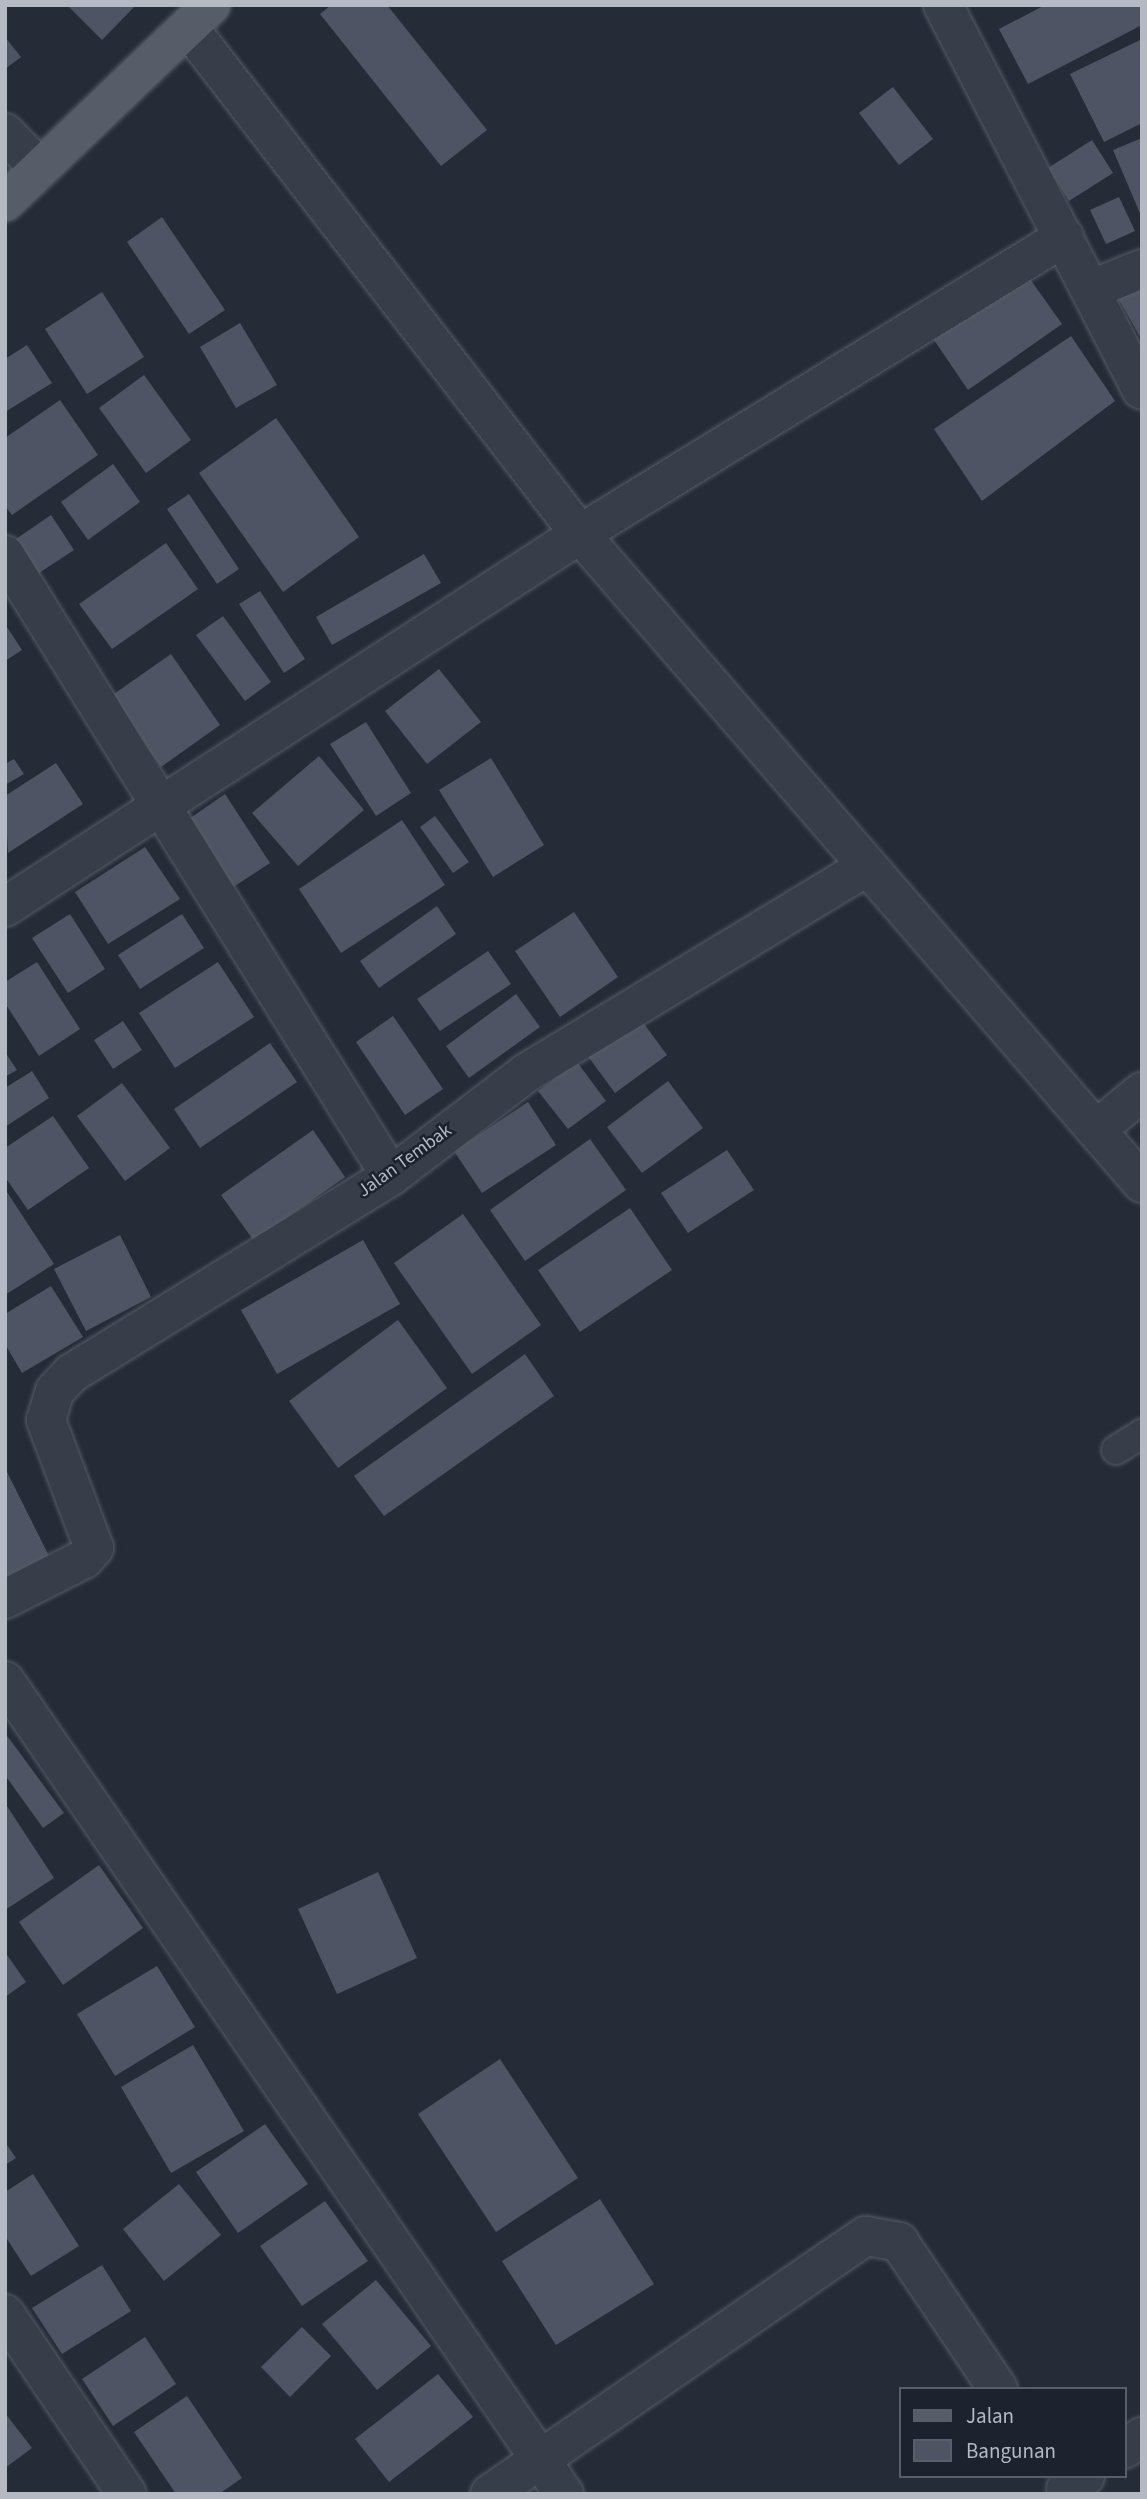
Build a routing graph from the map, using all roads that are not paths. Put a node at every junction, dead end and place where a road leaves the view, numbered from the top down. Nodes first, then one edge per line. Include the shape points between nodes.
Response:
1 (943, 5) edge
2 (199, 16) edge
3 (5, 134) edge
4 (40, 169) junction
5 (5, 202) edge
6 (1064, 237) junction
7 (1142, 269) edge
8 (1092, 289) junction
9 (1142, 390) edge
10 (580, 534) junction
11 (5, 555) edge
12 (160, 805) junction
13 (864, 868) junction
14 (5, 907) edge
15 (1142, 1092) edge
16 (1096, 1130) junction
17 (391, 1176) junction
18 (1142, 1183) edge
19 (1142, 1434) edge
20 (1116, 1451) dead end
21 (5, 1599) edge
22 (5, 1681) edge
23 (5, 2314) edge
24 (997, 2387) edge
25 (1142, 2437) edge
26 (1126, 2448) edge
27 (539, 2460) junction
28 (127, 2494) edge
29 (490, 2494) edge
30 (564, 2494) edge

1 - 6 street
2 - 4 main road
2 - 10 street
3 - 4 street
4 - 5 main road
6 - 8 street
6 - 10 street
7 - 8 street
8 - 9 street
10 - 12 street
10 - 13 street
11 - 12 street
12 - 14 street
12 - 17 street
13 - 16 street
13 - 17 street, Jalan Tembak via 526,1073
15 - 16 street
16 - 18 street
17 - 21 street, Jalan Tembak via 72,1373 55,1391 46,1420 94,1548 85,1559
19 - 20 lane
22 - 27 street
23 - 28 street
24 - 27 street via 899,2242 866,2236
25 - 26 street
27 - 29 street
27 - 30 street

